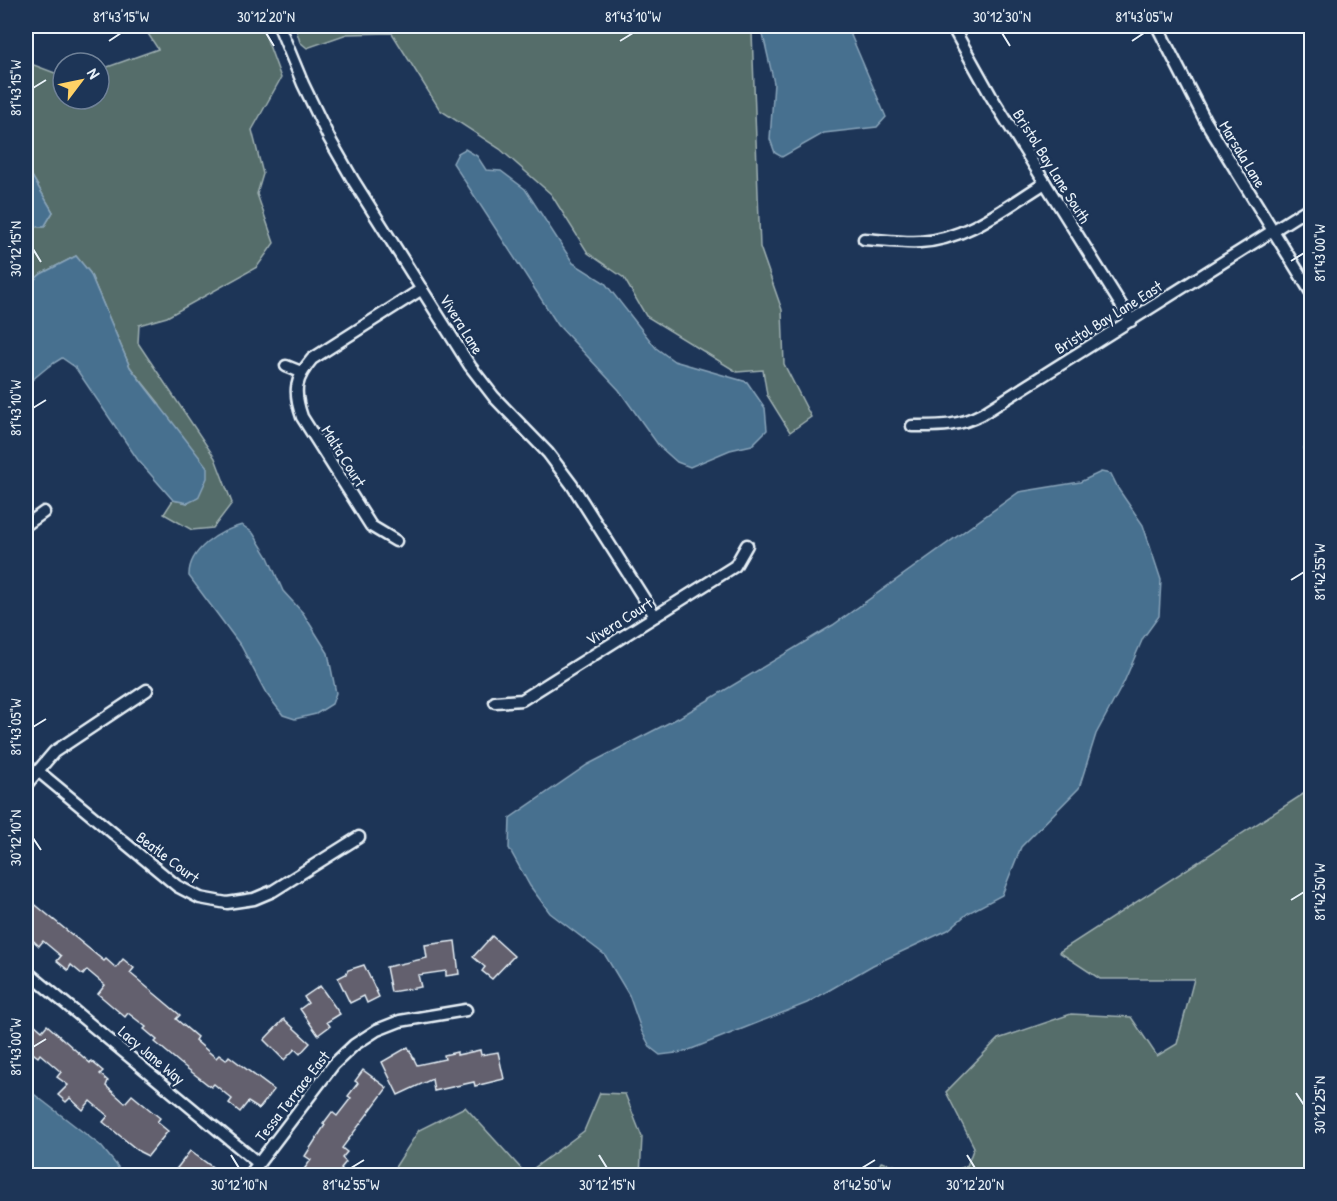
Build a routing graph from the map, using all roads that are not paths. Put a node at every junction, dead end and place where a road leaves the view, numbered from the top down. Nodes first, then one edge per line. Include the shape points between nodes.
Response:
1 (279, 26) edge
2 (952, 26) edge
3 (1157, 26) edge
4 (1045, 183) junction
5 (1311, 206) edge
6 (1272, 231) junction
7 (864, 239) dead end
8 (422, 289) junction
9 (1311, 294) edge
10 (1131, 321) junction
11 (286, 366) dead end
12 (301, 372) junction
13 (912, 426) dead end
14 (44, 512) dead end
15 (26, 525) edge
16 (396, 541) dead end
17 (747, 545) dead end
18 (656, 616) junction
19 (147, 690) dead end
20 (495, 702) dead end
21 (38, 771) junction
22 (26, 784) edge
23 (359, 837) dead end
24 (26, 971) edge
25 (466, 1010) dead end
26 (258, 1163) junction
27 (249, 1176) edge

1 - 8 street, Vivera Lane via 329,138
2 - 4 street, Bristol Bay Lane South
3 - 6 street, Marsala Lane via 1205,120
4 - 7 street via 969,230 945,238 920,242
4 - 10 street, Bristol Bay Lane South
5 - 6 street, Bristol Bay Lane East
6 - 9 street, Marsala Lane
6 - 10 street, Bristol Bay Lane East
8 - 12 street via 312,359
8 - 18 street, Vivera Lane via 470,366 572,485
10 - 13 street, Bristol Bay Lane East via 966,422
11 - 12 street
12 - 16 street, Malta Court via 296,388 302,417 371,526
14 - 15 street
17 - 18 street, Vivera Court via 735,566
18 - 20 street, Vivera Court via 522,700
19 - 21 street via 54,752
21 - 22 street
21 - 23 street, Beatle Court via 177,886 200,898 227,903 254,899
24 - 26 street, Lacy Jane Way
25 - 26 street, Tessa Terrace East via 400,1021 354,1045 334,1064
26 - 27 street, Tessa Terrace East

